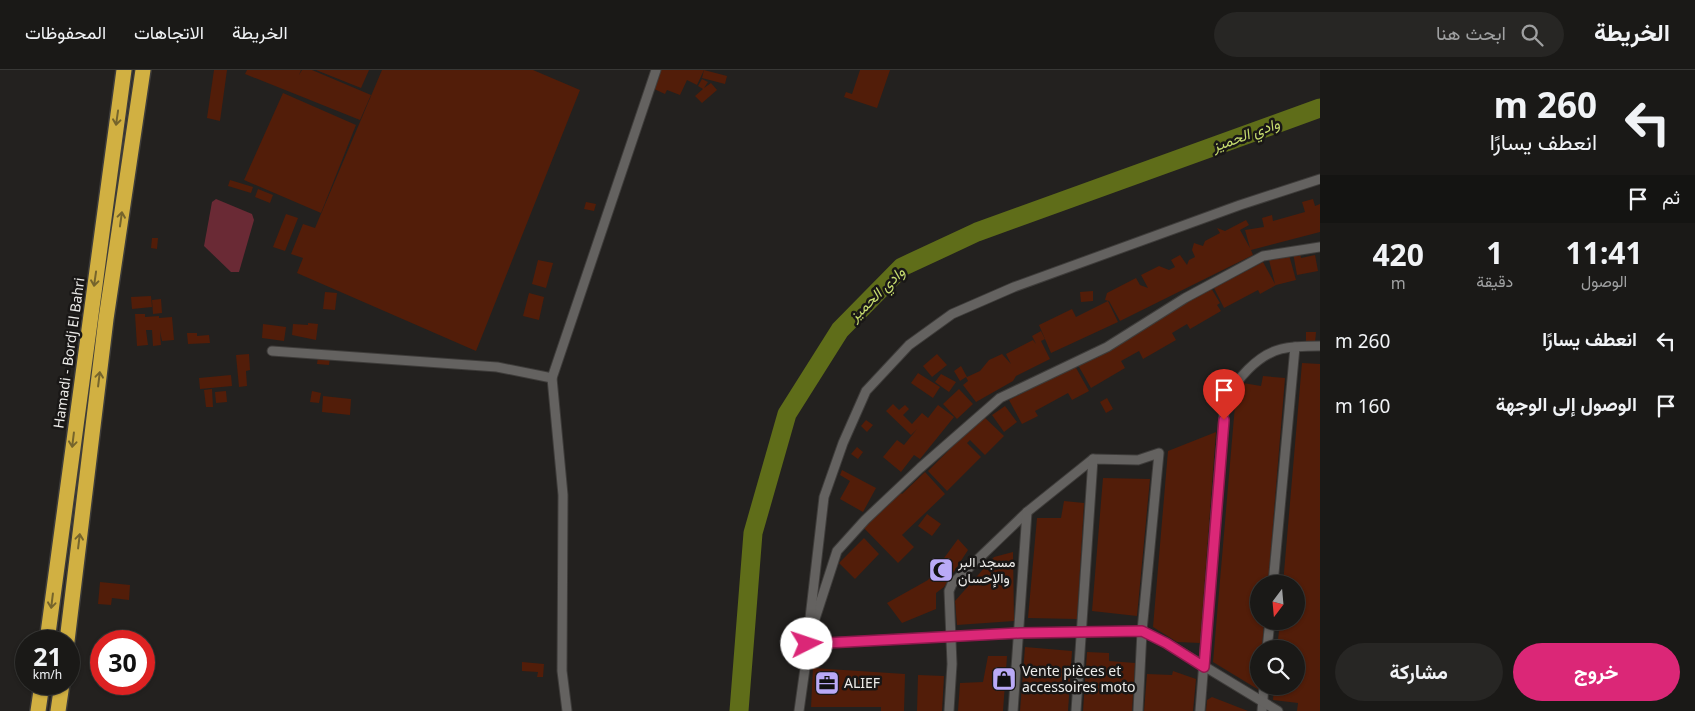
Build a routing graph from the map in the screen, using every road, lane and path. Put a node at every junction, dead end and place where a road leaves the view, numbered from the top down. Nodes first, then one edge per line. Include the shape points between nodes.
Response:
1 (124, 70) edge
2 (143, 70) edge
3 (656, 70) edge
4 (1320, 179) edge
5 (1320, 247) edge
6 (1320, 346) edge
7 (1295, 348) junction
8 (272, 351) dead end
9 (552, 378) junction
10 (1093, 459) junction
11 (1027, 512) junction
12 (1274, 575) edge
13 (48, 630) edge
14 (68, 630) edge
15 (1082, 631) junction
16 (1142, 631) junction
17 (1020, 633) junction
18 (952, 636) junction
19 (807, 644) junction
20 (1204, 667) junction
21 (40, 695) edge
22 (60, 695) edge
23 (1262, 707) edge
24 (38, 711) edge
25 (59, 711) edge
26 (567, 711) edge
27 (799, 711) edge
28 (949, 711) edge
29 (1013, 711) edge
30 (1076, 711) edge
31 (1138, 711) edge
32 (1200, 711) edge
33 (1278, 711) edge

1 -> 13 highway, Hamadi - Bordj El Bahri
14 -> 2 highway via 106,319
3 - 9 street
4 - 19 street via 1014,287 952,314 908,345 866,391 824,497
5 - 19 street via 1263,256 1186,298 1107,347 1000,398 879,507 837,551
6 - 7 street
7 - 12 street
7 - 20 street via 1280,349 1257,363 1236,382 1225,401
8 - 9 street via 497,367
9 - 26 street via 564,495 562,671
10 - 11 street
10 - 15 street
10 - 16 street via 1138,460 1159,453
11 - 17 street
11 - 18 street via 952,584 949,590
15 - 16 street
15 - 17 street
15 - 30 street
16 - 20 street
16 - 31 street
17 - 18 street
17 - 29 street
18 - 19 street
18 - 28 street
19 - 27 street
20 - 23 street
20 - 32 street
21 - 24 highway
22 - 25 highway
23 - 33 street

